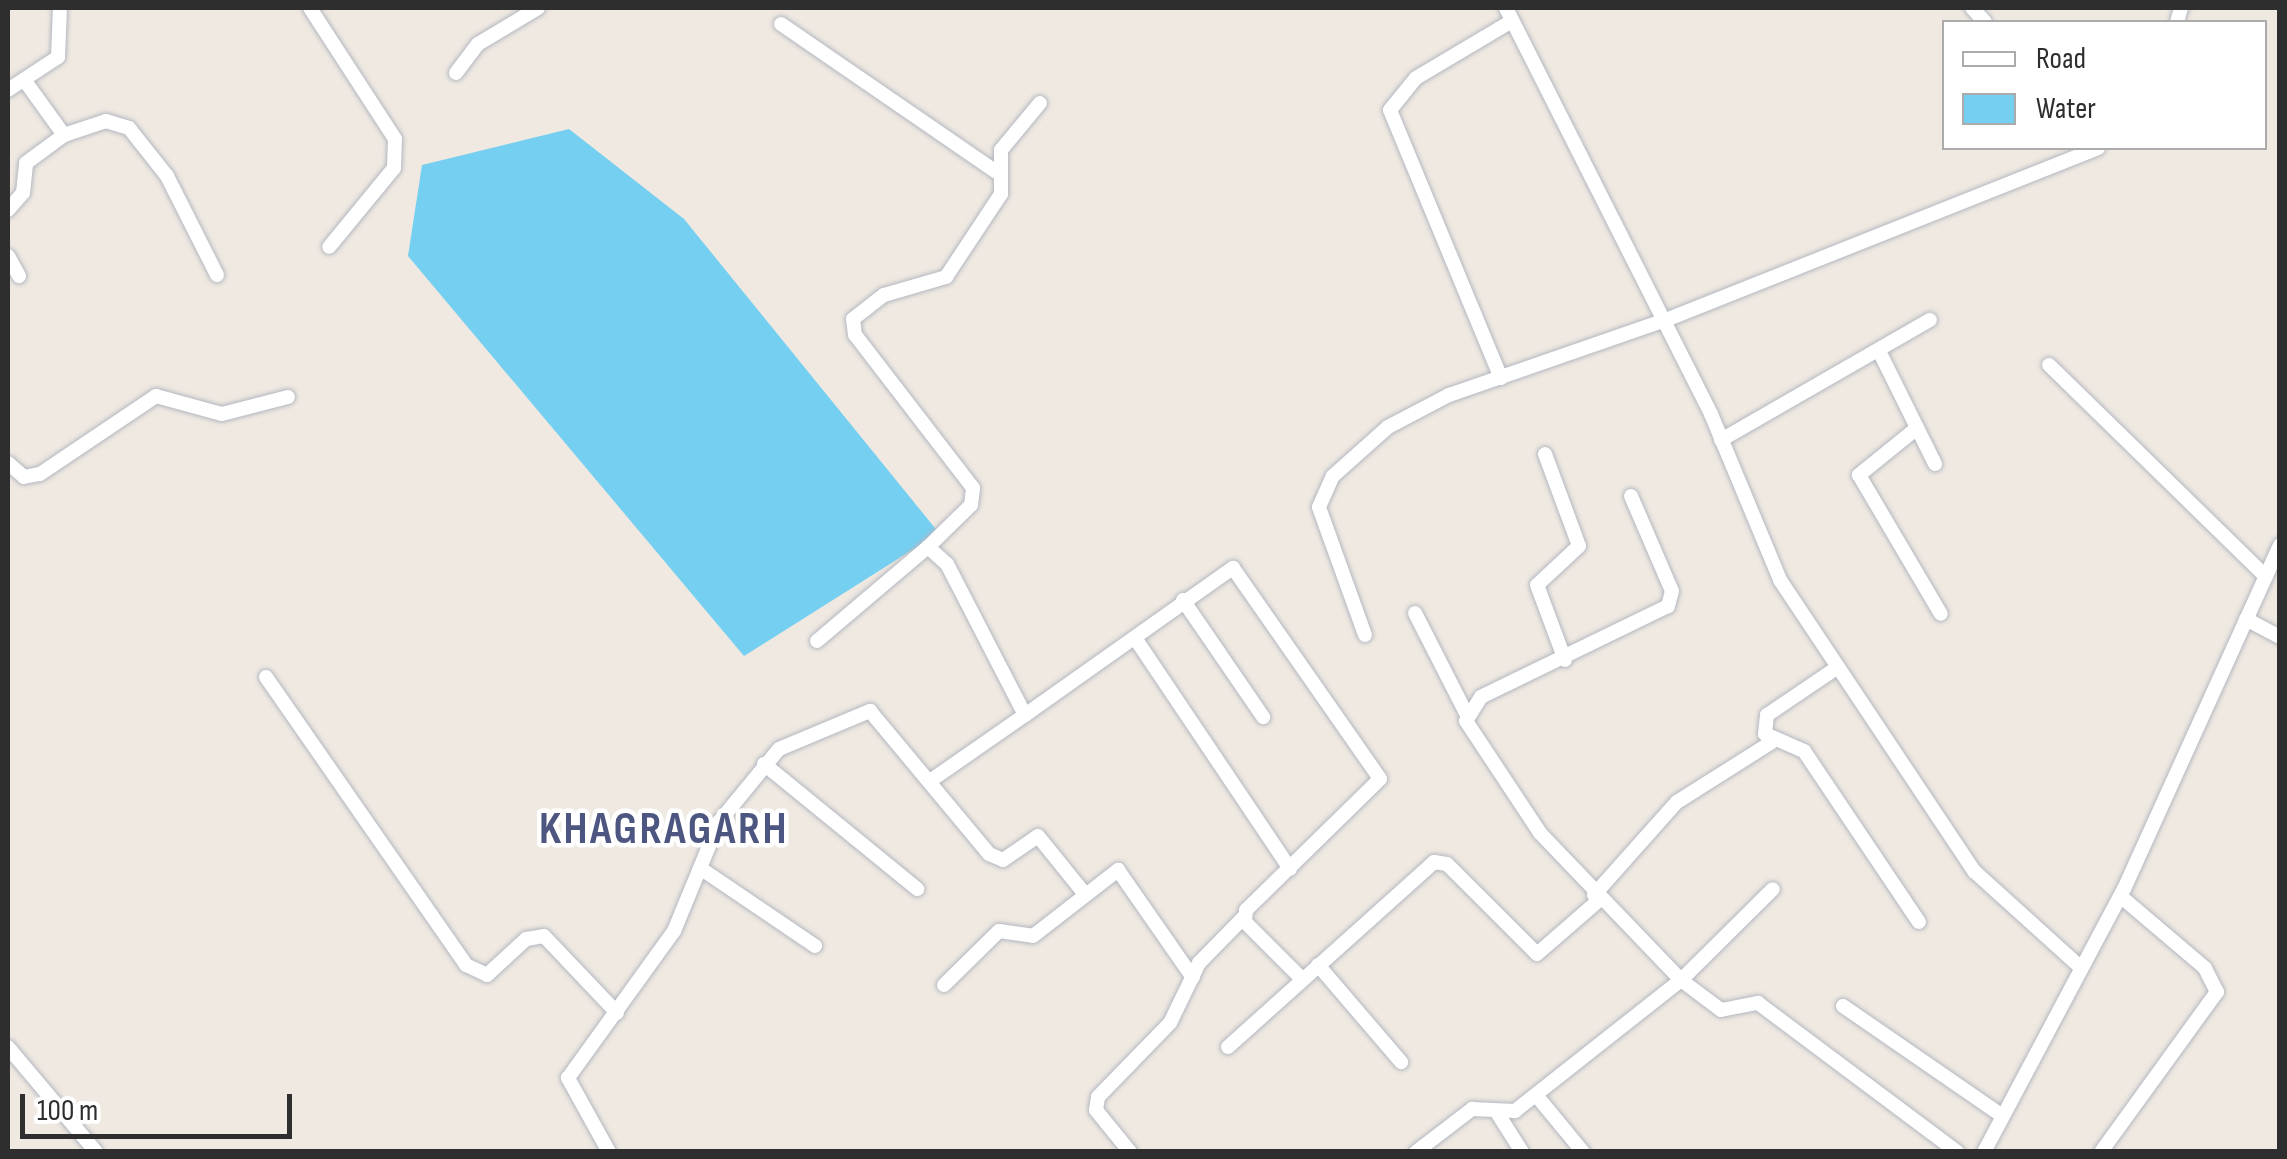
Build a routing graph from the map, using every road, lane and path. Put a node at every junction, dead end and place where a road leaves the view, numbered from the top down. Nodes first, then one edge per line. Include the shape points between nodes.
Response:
1 (60, 8) edge
2 (310, 8) edge
3 (538, 8) edge
4 (1509, 14) edge
5 (781, 24) dead end
6 (456, 73) dead end
7 (25, 81) junction
8 (8, 90) edge
9 (1040, 103) dead end
10 (64, 135) junction
11 (2090, 150) edge
12 (996, 172) junction
13 (8, 210) edge
14 (330, 247) dead end
15 (8, 256) edge
16 (217, 275) dead end
17 (19, 276) dead end
18 (1666, 320) junction
19 (1930, 320) dead end
20 (1880, 353) junction
21 (2049, 366) dead end
22 (1502, 378) junction
23 (288, 397) dead end
24 (1917, 428) junction
25 (1721, 440) junction
26 (1545, 454) dead end
27 (8, 463) edge
28 (1935, 464) dead end
29 (1631, 496) dead end
30 (2280, 545) edge
31 (928, 546) junction
32 (2266, 577) junction
33 (1183, 600) junction
34 (1414, 613) dead end
35 (1940, 614) dead end
36 (2246, 619) junction
37 (1365, 635) dead end
38 (2280, 637) edge
39 (1136, 638) junction
40 (817, 642) dead end
41 (1565, 660) junction
42 (1835, 669) junction
43 (266, 677) dead end
44 (1466, 713) junction
45 (1024, 715) junction
46 (1263, 717) dead end
47 (1772, 742) junction
48 (764, 764) junction
49 (930, 781) junction
50 (700, 868) junction
51 (1290, 869) junction
52 (1773, 888) dead end
53 (916, 889) dead end
54 (1084, 893) junction
55 (2120, 896) junction
56 (1596, 898) junction
57 (1244, 917) junction
58 (1919, 922) dead end
59 (815, 946) dead end
60 (1318, 964) junction
61 (2080, 967) junction
62 (1193, 978) junction
63 (1302, 979) junction
64 (1681, 980) junction
65 (944, 985) dead end
66 (1843, 1006) dead end
67 (616, 1013) junction
68 (1228, 1047) dead end
69 (8, 1048) edge
70 (1401, 1062) dead end
71 (1536, 1095) junction
72 (1498, 1114) junction
73 (2001, 1114) junction
74 (96, 1152) edge
75 (609, 1152) edge
76 (1130, 1152) edge
77 (1416, 1152) edge
78 (1522, 1152) edge
79 (1582, 1152) edge
80 (1958, 1152) edge
81 (1984, 1152) edge
82 (2101, 1152) edge

1 - 7 street via 58,56
2 - 14 street via 394,139 394,168
3 - 6 street via 478,44
4 - 18 street
4 - 22 street via 1427,69 1390,110
5 - 12 street
7 - 8 street
7 - 10 street
9 - 12 street via 1001,150
10 - 13 street via 26,163 20,199
10 - 16 street via 106,121 128,128 167,176
11 - 18 street
12 - 31 street via 997,203 946,277 884,295 852,320 855,335 973,488 971,504
15 - 17 street
18 - 22 street
18 - 25 street
19 - 20 street
20 - 24 street
20 - 25 street
21 - 32 street
22 - 37 street via 1388,427 1321,496 1322,526
23 - 27 street via 222,414 156,396 40,474 24,477
24 - 28 street
24 - 35 street via 1859,475
25 - 42 street via 1780,580
26 - 41 street via 1579,546 1537,585
29 - 41 street via 1672,600
30 - 32 street
31 - 40 street
31 - 45 street via 947,564
32 - 36 street
33 - 39 street
33 - 46 street
33 - 51 street via 1233,568 1378,768 1377,788
34 - 44 street
36 - 38 street
36 - 55 street
39 - 45 street
39 - 51 street
41 - 44 street
42 - 47 street via 1767,715
42 - 61 street via 1974,872
43 - 67 street via 466,965 487,975 526,939 544,936
44 - 56 street via 1519,804
45 - 49 street
47 - 56 street via 1677,802
47 - 58 street via 1804,751
48 - 49 street via 870,711
48 - 50 street via 720,822
48 - 53 street
49 - 54 street via 997,860 1038,836
50 - 59 street
50 - 67 street via 674,931
51 - 57 street
52 - 64 street
54 - 62 street via 1111,871 1124,873
54 - 65 street via 1034,936 999,931
55 - 61 street
55 - 82 street via 2206,968 2217,992
56 - 60 street via 1537,954 1447,864 1434,862
56 - 64 street
57 - 62 street
57 - 63 street
60 - 63 street
60 - 70 street
61 - 73 street
62 - 76 street via 1170,1023 1095,1106
63 - 68 street
64 - 71 street
64 - 80 street via 1721,1010 1758,1003
66 - 73 street
67 - 75 street via 568,1078
69 - 74 street
71 - 72 street
71 - 79 street
72 - 77 street via 1472,1109
72 - 78 street
73 - 81 street

